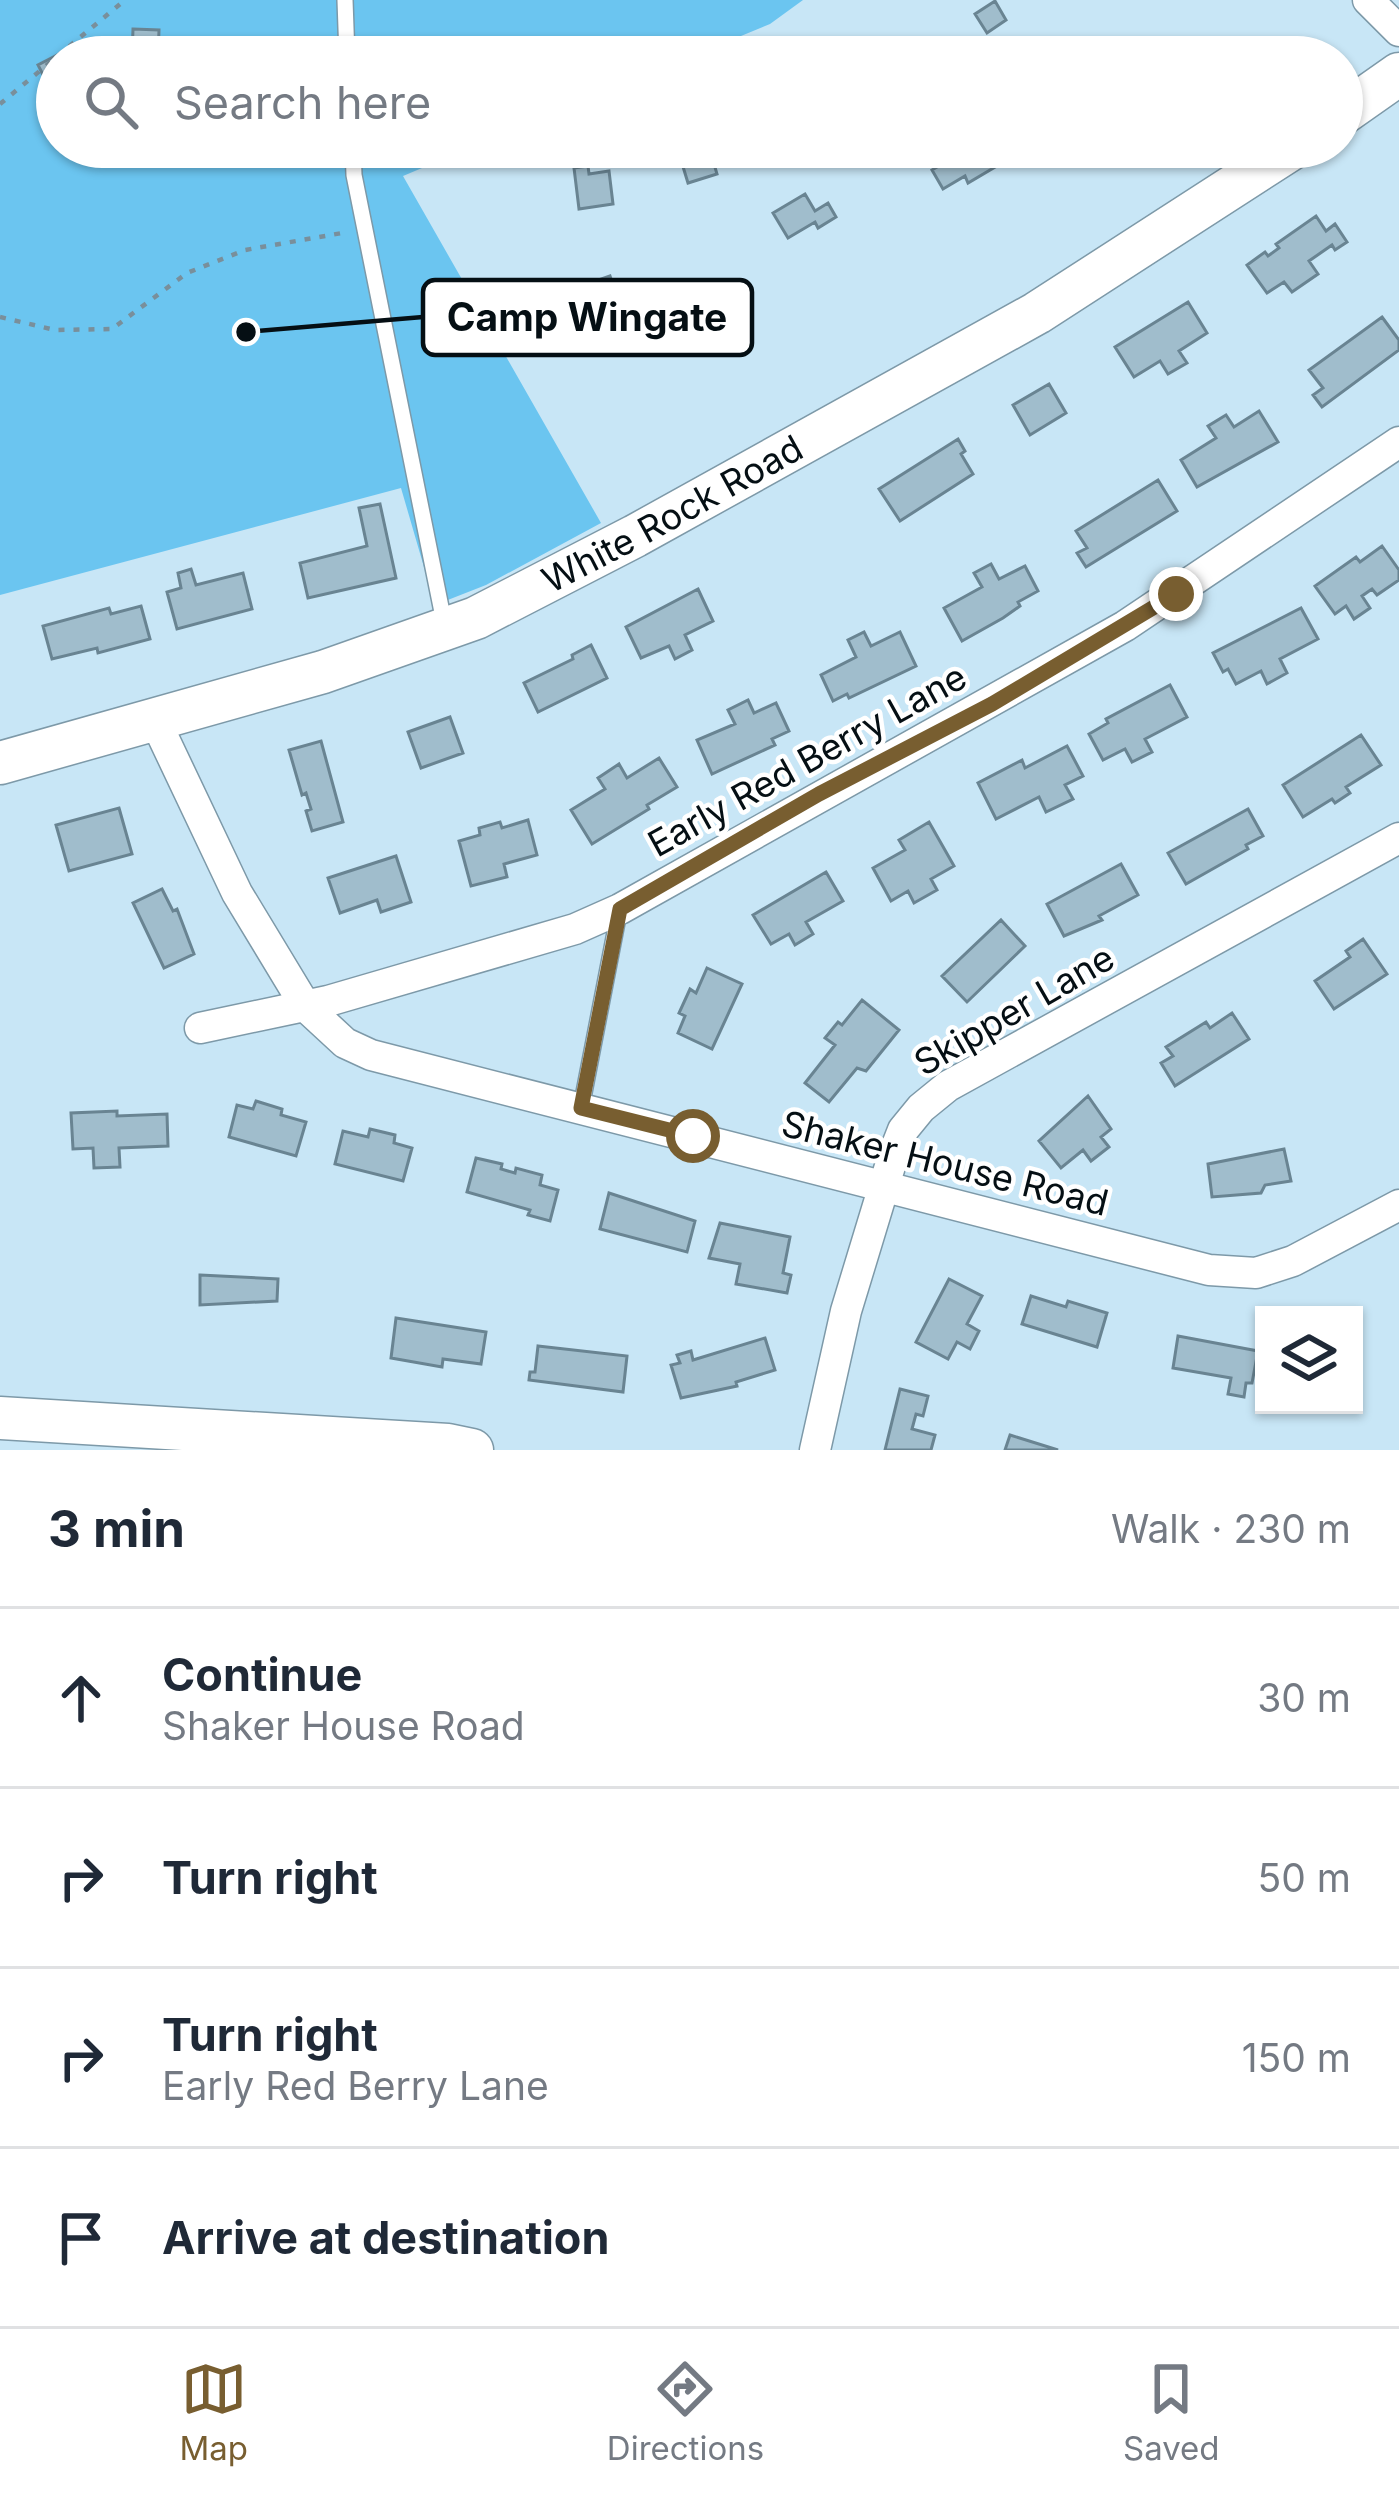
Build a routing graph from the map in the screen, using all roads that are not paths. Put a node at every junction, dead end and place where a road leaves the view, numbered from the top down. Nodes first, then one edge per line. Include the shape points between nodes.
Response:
1 (345, 0) edge
2 (1368, 0) edge
3 (1399, 31) edge
4 (346, 36) edge
5 (1399, 74) edge
6 (1363, 99) edge
7 (356, 168) edge
8 (1261, 168) edge
9 (1399, 442) edge
10 (446, 630) junction
11 (154, 718) junction
12 (0, 763) edge
13 (1399, 838) edge
14 (620, 909) junction
15 (306, 1006) junction
16 (200, 1028) dead end
17 (581, 1108) junction
18 (883, 1188) junction
19 (1399, 1205) edge
20 (0, 1418) edge
21 (100, 1437) edge
22 (472, 1450) edge
23 (815, 1450) edge

1 - 4 lane
2 - 3 street
5 - 6 street
7 - 10 lane
8 - 10 street, White Rock Road via 1037,313 635,536
9 - 14 street, Early Red Berry Lane via 1125,626
10 - 11 street, White Rock Road
11 - 12 street, White Rock Road
11 - 15 street, Shaker House Road via 237,893
13 - 18 street, Skipper Lane via 948,1086 903,1130
14 - 15 street, Early Red Berry Lane
14 - 17 lane
15 - 16 street, Early Red Berry Lane
15 - 17 street, Shaker House Road via 344,1043 371,1054
17 - 18 street, Shaker House Road
18 - 19 street, Shaker House Road via 1234,1273 1293,1261
18 - 23 street, Skipper Lane
20 - 21 street
21 - 22 street

